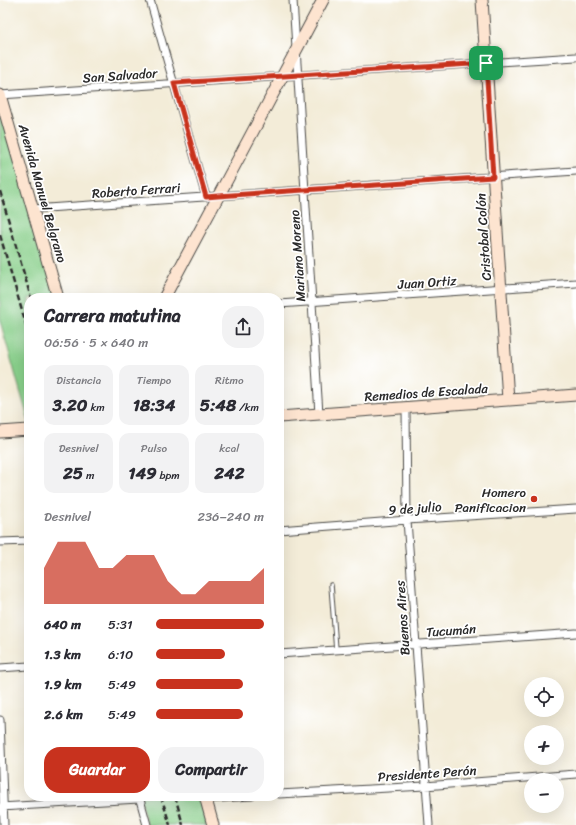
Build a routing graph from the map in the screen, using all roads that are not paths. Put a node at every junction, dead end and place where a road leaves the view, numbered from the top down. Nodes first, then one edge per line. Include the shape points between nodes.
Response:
1 (150, 0) edge
2 (293, 0) edge
3 (323, 0) edge
4 (482, 0) edge
5 (296, 51) junction
6 (576, 57) edge
7 (486, 63) junction
8 (298, 75) junction
9 (282, 76) junction
10 (174, 83) junction
11 (0, 95) edge
12 (576, 171) edge
13 (493, 177) junction
14 (305, 190) junction
15 (218, 196) junction
16 (206, 197) junction
17 (33, 209) junction
18 (576, 284) edge
19 (500, 289) junction
20 (57, 293) edge
21 (167, 293) edge
22 (312, 302) junction
23 (284, 304) edge
24 (576, 396) edge
25 (508, 400) junction
26 (406, 408) junction
27 (319, 414) junction
28 (284, 417) edge
29 (24, 430) edge
30 (0, 432) edge
31 (576, 509) edge
32 (407, 520) junction
33 (284, 530) edge
34 (24, 541) edge
35 (0, 542) edge
36 (331, 584) dead end
37 (576, 633) edge
38 (416, 644) junction
39 (336, 650) junction
40 (284, 654) edge
41 (24, 666) edge
42 (0, 668) edge
43 (0, 720) edge
44 (576, 774) edge
45 (425, 786) junction
46 (284, 794) edge
47 (84, 801) edge
48 (140, 801) edge
49 (206, 801) edge
50 (2, 807) edge
51 (4, 825) edge
52 (146, 825) edge
53 (213, 825) edge
54 (429, 825) edge

1 - 10 street
2 - 5 street, Mariano Moreno
3 - 5 street
4 - 7 street, Cristobal Colón
5 - 8 street, Mariano Moreno
5 - 9 street
6 - 7 street, San Salvador
7 - 8 street, San Salvador
7 - 13 street, Cristobal Colón
8 - 9 street, San Salvador
8 - 14 street, Mariano Moreno
9 - 10 street, San Salvador
9 - 15 street
10 - 11 street, San Salvador
10 - 16 street
11 - 17 street, Avenida Manuel Belgrano
12 - 13 street, Roberto Ferrari
13 - 14 street, Roberto Ferrari
13 - 19 street, Cristobal Colón
14 - 15 street, Roberto Ferrari
14 - 22 street, Mariano Moreno
15 - 16 street, Roberto Ferrari
15 - 21 street
16 - 17 street, Roberto Ferrari
17 - 20 street, Avenida Manuel Belgrano
18 - 19 street, Juan Ortiz
19 - 22 street, Juan Ortiz
19 - 25 street, Cristobal Colón
22 - 23 street, Juan Ortiz
22 - 27 street, Mariano Moreno
24 - 25 street, Remedios de Escalada
25 - 26 street, Remedios de Escalada
26 - 27 street, Remedios de Escalada
26 - 32 street, Buenos Aires
27 - 28 street, Remedios de Escalada
29 - 30 street
31 - 32 street, 9 de julio
32 - 33 street, 9 de julio
32 - 38 street, Buenos Aires
34 - 35 street
36 - 39 lane
37 - 38 street, Tucumán
38 - 39 street, Tucumán
38 - 45 street, Buenos Aires
39 - 40 street, Tucumán
41 - 42 street
43 - 50 street
44 - 45 street, Presidente Perón
45 - 46 street, Presidente Perón
45 - 54 street, Buenos Aires
47 - 50 street
48 - 52 street
49 - 53 street
50 - 51 street

